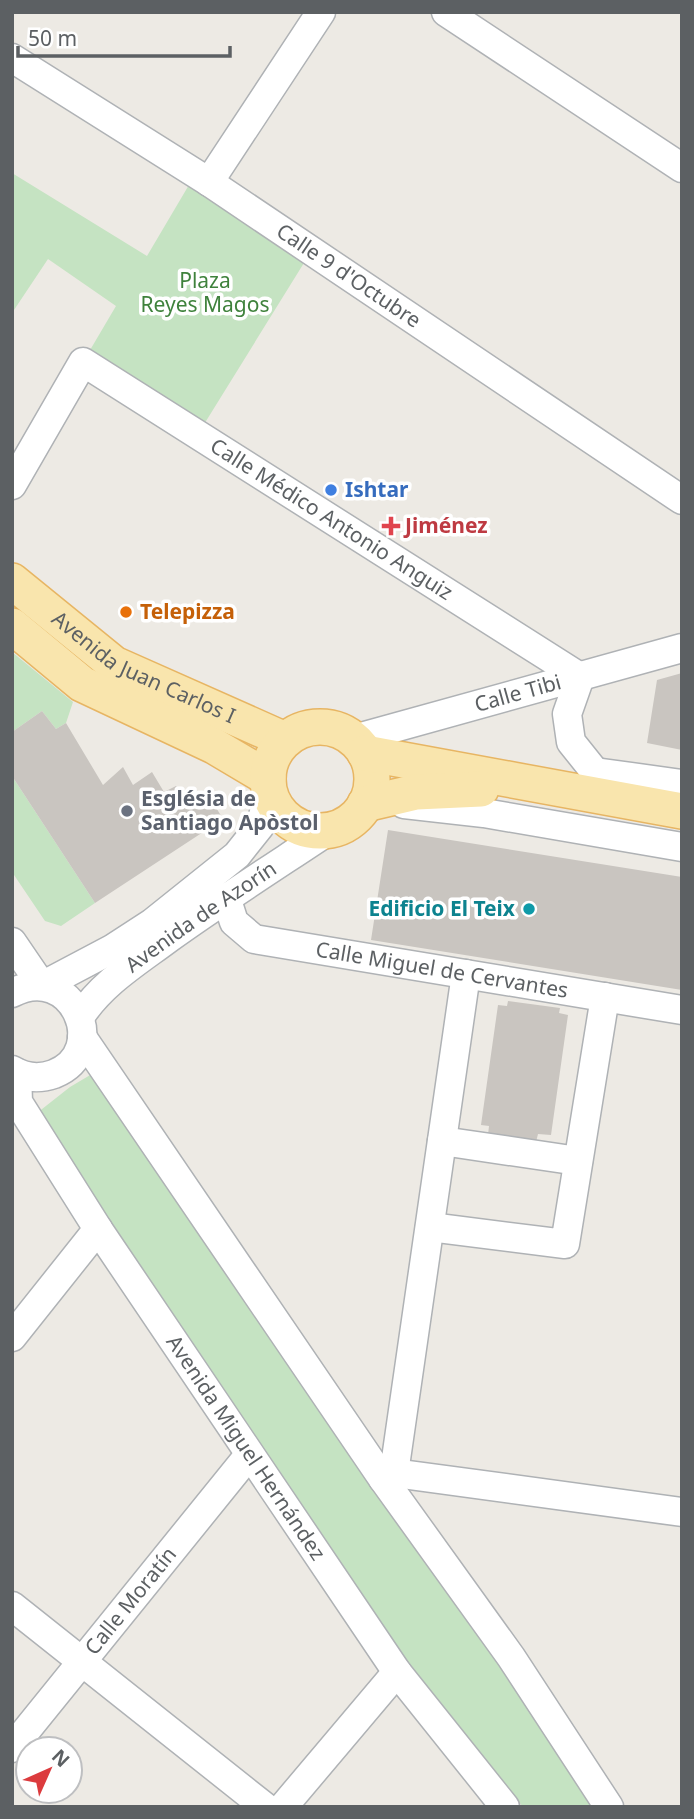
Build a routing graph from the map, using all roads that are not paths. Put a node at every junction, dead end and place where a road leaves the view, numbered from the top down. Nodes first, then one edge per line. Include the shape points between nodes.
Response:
1 (321, 12) edge
2 (446, 12) edge
3 (12, 58) edge
4 (682, 168) edge
5 (209, 182) junction
6 (12, 485) edge
7 (682, 500) edge
8 (12, 581) edge
9 (12, 626) edge
10 (682, 648) edge
11 (580, 677) junction
12 (285, 740) junction
13 (359, 746) junction
14 (682, 784) edge
15 (269, 785) junction
16 (543, 785) junction
17 (604, 786) junction
18 (371, 803) junction
19 (682, 811) edge
20 (331, 830) junction
21 (682, 847) edge
22 (226, 897) junction
23 (12, 942) edge
24 (466, 974) junction
25 (42, 986) junction
26 (12, 993) edge
27 (605, 997) junction
28 (682, 1010) edge
29 (81, 1027) junction
30 (15, 1071) edge
31 (442, 1141) junction
32 (578, 1161) junction
33 (430, 1227) junction
34 (98, 1229) junction
35 (12, 1337) edge
36 (249, 1455) junction
37 (389, 1476) junction
38 (682, 1512) edge
39 (12, 1606) edge
40 (82, 1663) junction
41 (397, 1672) junction
42 (12, 1748) edge
43 (265, 1807) edge
44 (283, 1807) edge
45 (505, 1807) edge
46 (609, 1807) edge

1 - 5 street
2 - 4 street
3 - 5 street, Calle 9 d'Octubre
5 - 7 street, Calle 9 d'Octubre
6 - 11 street, Calle Médico Antonio Anguiz via 83,362
8 - 12 main road, Avenida Juan Carlos I via 114,664
9 - 15 main road, Avenida Juan Carlos I via 82,684 214,746
10 - 11 street, Calle Tibi
11 - 13 street, Calle Tibi
11 - 17 street via 567,714 571,742
12 - 13 main road via 312,727 341,731
12 - 15 main road via 276,751
13 - 16 main road
13 - 18 main road via 372,778
14 - 17 street
15 - 20 main road via 277,809 288,820
15 - 25 street, Avenida de Azorín via 260,826 237,855 112,949
16 - 17 main road
16 - 18 main road via 416,792
17 - 19 main road
18 - 20 main road
18 - 21 street via 484,813
20 - 22 street, Avenida de Azorín
22 - 24 street, Calle Miguel de Cervantes via 234,922 254,939
22 - 29 street, Avenida de Azorín via 122,972 91,1000
23 - 25 street
24 - 27 street, Calle Miguel de Cervantes
24 - 31 street
25 - 26 street, Avenida de Azorín
25 - 29 street via 68,998
27 - 28 street, Calle Miguel de Cervantes
27 - 32 street
29 - 30 street, Avenida de Azorín via 79,1051 59,1071 46,1077
29 - 37 street
30 - 34 street, Avenida Miguel Hernández via 18,1102
31 - 32 street
31 - 33 street
32 - 33 street via 565,1244
33 - 37 street
34 - 35 street
34 - 36 street, Avenida Miguel Hernández
36 - 40 street, Calle Moratín
36 - 41 street, Avenida Miguel Hernández
37 - 38 street
37 - 46 street
39 - 40 street
40 - 42 street, Calle Moratín
40 - 43 street
41 - 44 street
41 - 45 street, Avenida Miguel Hernández

